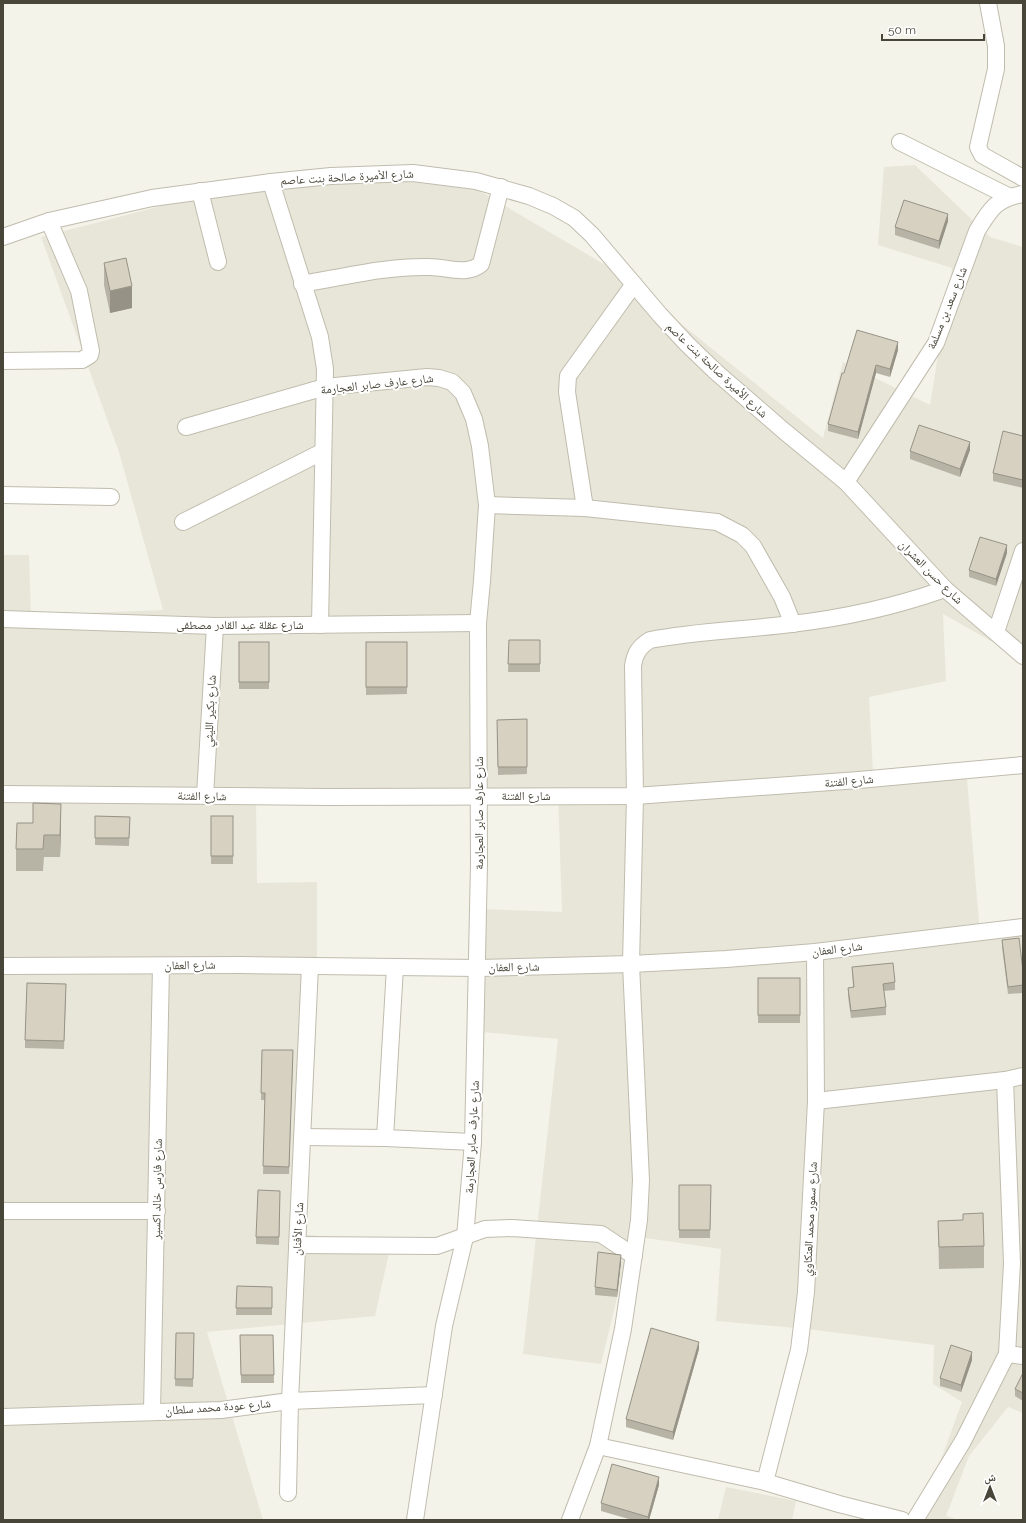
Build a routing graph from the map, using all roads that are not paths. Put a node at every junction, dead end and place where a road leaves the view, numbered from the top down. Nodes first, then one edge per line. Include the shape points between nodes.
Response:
1 (988, 3) edge
2 (900, 142) dead end
3 (1023, 178) edge
4 (271, 182) junction
5 (501, 187) junction
6 (200, 191) junction
7 (1016, 195) edge
8 (49, 221) junction
9 (3, 237) edge
10 (218, 262) dead end
11 (302, 284) junction
12 (634, 284) junction
13 (3, 361) edge
14 (325, 387) junction
15 (186, 427) dead end
16 (322, 452) junction
17 (846, 482) junction
18 (3, 496) edge
19 (111, 497) dead end
20 (487, 505) junction
21 (585, 508) junction
22 (183, 522) dead end
23 (1023, 551) edge
24 (945, 589) junction
25 (3, 619) edge
26 (478, 623) junction
27 (793, 624) junction
28 (320, 625) junction
29 (215, 626) junction
30 (996, 632) junction
31 (1023, 656) edge
32 (1023, 765) edge
33 (3, 794) edge
34 (205, 796) junction
35 (478, 796) junction
36 (635, 796) junction
37 (1023, 927) edge
38 (815, 952) junction
39 (631, 964) junction
40 (3, 966) edge
41 (161, 966) junction
42 (310, 966) junction
43 (395, 967) junction
44 (478, 968) junction
45 (1023, 1076) edge
46 (1005, 1080) junction
47 (816, 1101) junction
48 (302, 1138) junction
49 (385, 1138) junction
50 (473, 1142) junction
51 (3, 1211) edge
52 (157, 1211) junction
53 (465, 1237) junction
54 (297, 1245) junction
55 (634, 1256) junction
56 (1007, 1354) junction
57 (1023, 1356) edge
58 (434, 1394) junction
59 (290, 1401) junction
60 (152, 1412) junction
61 (3, 1417) edge
62 (598, 1446) junction
63 (765, 1482) junction
64 (288, 1493) dead end
65 (415, 1520) edge
66 (570, 1520) edge
67 (902, 1520) edge
68 (915, 1520) edge

1 - 3 street via 996,46 996,69 978,147 982,155
2 - 7 street
4 - 5 street, شارع الأميرة صالحة بنت عاصم via 331,176 413,173
4 - 6 street, شارع الأميرة صالحة بنت عاصم
4 - 11 street
5 - 11 street via 481,264 469,271 431,267 398,269
5 - 12 street, شارع الأميرة صالحة بنت عاصم via 553,206 574,218
6 - 8 street, شارع الأميرة صالحة بنت عاصم via 130,202
6 - 10 street
7 - 17 street, شارع سعد بن مسلمة via 996,204 986,215 977,231 936,343
8 - 9 street, شارع الأميرة صالحة بنت عاصم
8 - 13 street via 79,291 90,355 82,360
11 - 14 street via 323,353
12 - 17 street, شارع الأميرة صالحة بنت عاصم via 660,315 716,372
12 - 21 street via 568,376 566,383
14 - 15 street, شارع عارف صابر العجارمة
14 - 16 street
14 - 20 street, شارع عارف صابر العجارمة via 427,377 452,382 459,387 468,403 477,432
16 - 22 street
16 - 28 street
17 - 24 street, شارع حسن العشران
18 - 19 street
20 - 21 street
20 - 26 street, شارع عارف صابر العجارمة
21 - 27 street via 701,519 730,527 753,546 782,597
23 - 30 street
24 - 27 street via 885,608
24 - 30 street, شارع حسن العشران
25 - 29 street, شارع عقلة عبد القادر مصطفى
26 - 28 street, شارع عقلة عبد القادر مصطفى
26 - 35 street, شارع عارف صابر العجارمة
27 - 36 street via 662,637 640,646 633,666
28 - 29 street, شارع عقلة عبد القادر مصطفى
29 - 34 street, شارع بكير الليثي
30 - 31 street, شارع حسن العشران
32 - 36 street, شارع الفتنة
33 - 34 street, شارع الفتنة
34 - 35 street, شارع الفتنة
35 - 36 street, شارع الفتنة
35 - 44 street, شارع عارف صابر العجارمة
36 - 39 street
37 - 38 street, شارع العفان
38 - 39 street, شارع العفان
38 - 47 street, شارع سمور محمد العنكاوي
39 - 44 street, شارع العفان
39 - 55 street via 641,1180
40 - 41 street, شارع العفان
41 - 42 street, شارع العفان
41 - 52 street, شارع فارس خالد اكسير
42 - 43 street, شارع العفان
42 - 48 street, شارع الأفنان
43 - 44 street, شارع العفان
43 - 49 street
44 - 50 street, شارع عارف صابر العجارمة
45 - 46 street
46 - 47 street
46 - 56 street via 1012,1263
47 - 63 street, شارع سمور محمد العنكاوي via 806,1292 799,1350
48 - 49 street
48 - 54 street, شارع الأفنان
49 - 50 street
50 - 53 street, شارع عارف صابر العجارمة
51 - 52 street
52 - 60 street, شارع فارس خالد اكسير
53 - 54 street via 437,1246
53 - 55 street via 495,1228 601,1234
53 - 58 street, شارع عارف صابر العجارمة via 444,1326
54 - 59 street, شارع الأفنان
55 - 62 street via 623,1329
56 - 57 street
56 - 68 street via 963,1441
58 - 59 street, شارع عودة محمد سلطان
58 - 65 street, شارع عارف صابر العجارمة
59 - 60 street, شارع عودة محمد سلطان via 221,1410
59 - 64 street, شارع الأفنان
60 - 61 street, شارع عودة محمد سلطان
62 - 63 street
62 - 66 street
63 - 67 street

